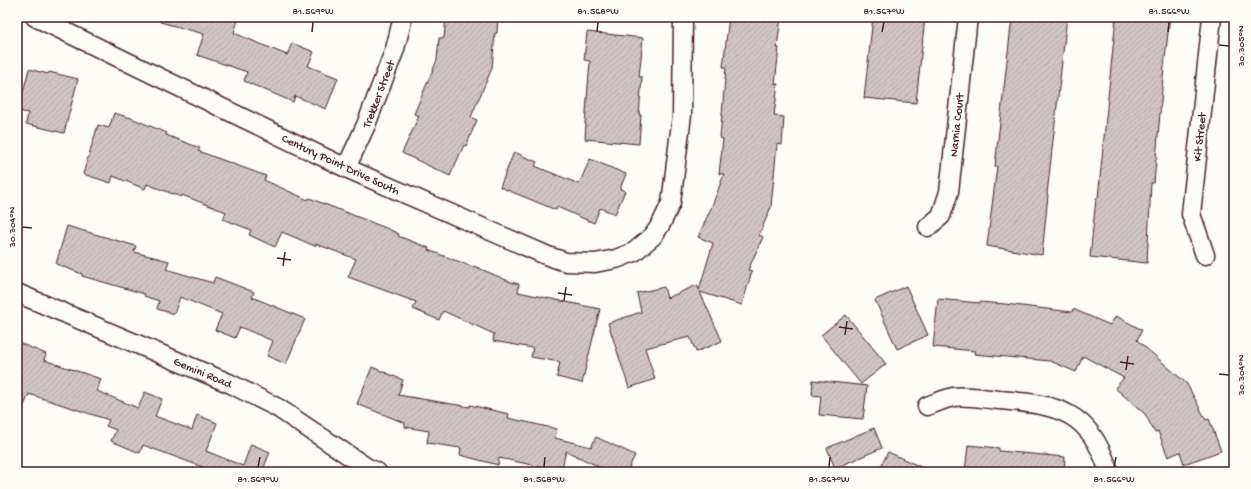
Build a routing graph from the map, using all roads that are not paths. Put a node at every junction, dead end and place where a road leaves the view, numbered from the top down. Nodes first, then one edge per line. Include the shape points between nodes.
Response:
1 (34, 17) edge
2 (404, 17) edge
3 (683, 17) edge
4 (968, 17) edge
5 (1212, 17) edge
6 (346, 168) junction
7 (928, 227) dead end
8 (1205, 255) dead end
9 (17, 293) edge
10 (928, 406) dead end
11 (377, 472) edge
12 (1109, 472) edge

1 - 6 street, Century Point Drive South
2 - 6 street, Trekker Street via 382,84
3 - 6 street, Century Point Drive South via 682,115 671,203 653,236 634,252 596,263 566,262
4 - 7 street, Narnia Court via 949,192 941,216
5 - 8 street, Kit Street via 1191,214
9 - 11 street, Gemini Road via 231,384 278,408
10 - 12 street via 954,397 968,397 1044,405 1066,412 1083,425 1096,440

